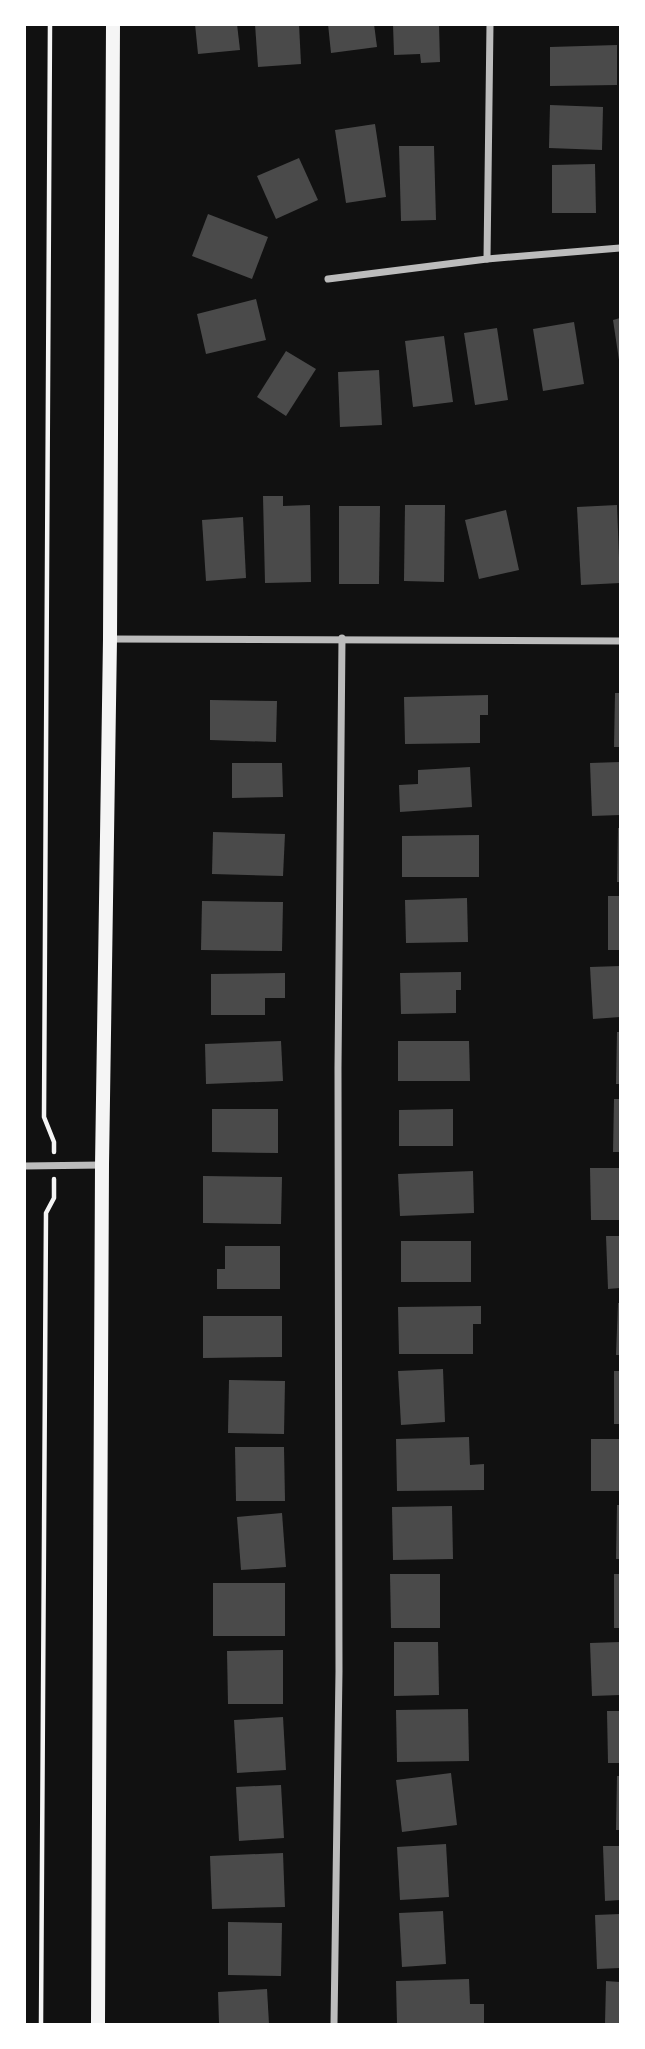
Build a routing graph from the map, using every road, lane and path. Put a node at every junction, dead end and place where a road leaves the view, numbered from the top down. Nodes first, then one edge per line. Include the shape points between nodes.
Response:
1 (50, 24) edge
2 (113, 24) edge
3 (490, 24) edge
4 (621, 248) edge
5 (487, 259) junction
6 (328, 279) dead end
7 (342, 638) junction
8 (110, 639) junction
9 (621, 641) edge
10 (54, 1142) dead end
11 (103, 1165) junction
12 (24, 1166) edge
13 (54, 1198) dead end
14 (41, 2025) edge
15 (98, 2025) edge
16 (334, 2025) edge

1 - 10 path via 44,1117
2 - 8 main road
3 - 5 street
4 - 5 street
5 - 6 street
7 - 8 street
7 - 9 street
7 - 16 street
8 - 11 main road
11 - 12 street
11 - 15 main road
13 - 14 path via 46,1213

